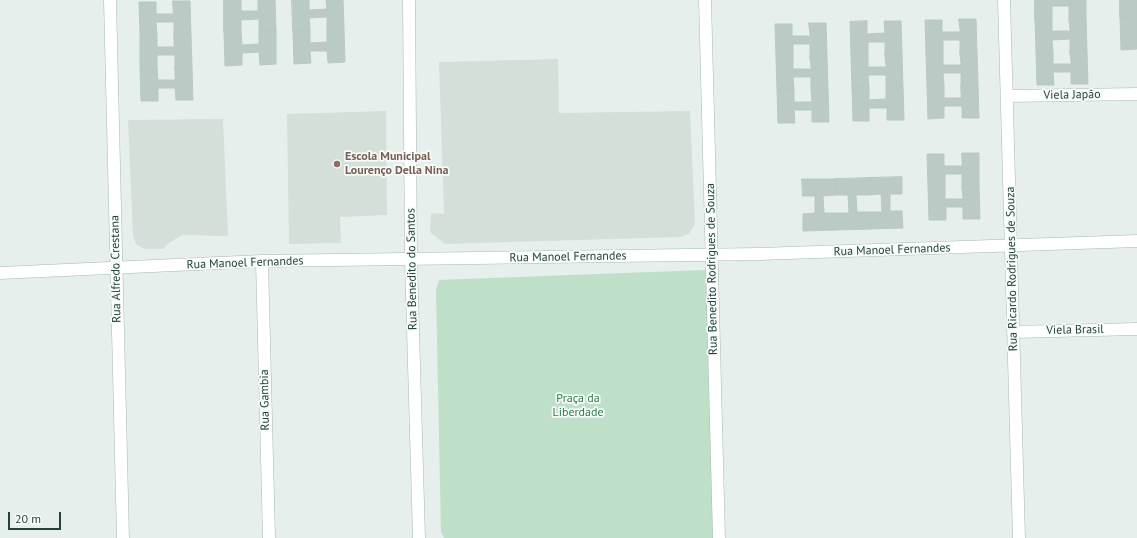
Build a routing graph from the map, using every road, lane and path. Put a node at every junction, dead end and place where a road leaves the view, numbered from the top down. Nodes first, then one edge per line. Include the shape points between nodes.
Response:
1 (110, 0) edge
2 (409, 0) edge
3 (705, 0) edge
4 (1004, 0) edge
5 (1137, 94) edge
6 (1008, 96) junction
7 (1137, 241) edge
8 (1011, 246) junction
9 (712, 254) junction
10 (411, 260) junction
11 (262, 261) junction
12 (116, 267) junction
13 (0, 273) edge
14 (1137, 329) edge
15 (1013, 332) junction
16 (123, 538) edge
17 (269, 538) edge
18 (419, 538) edge
19 (719, 538) edge
20 (1019, 538) edge

1 - 12 street, Rua Alfredo Crestana
2 - 10 street, Rua Benedito do Santos
3 - 9 street, Rua Benedito Rodrigues de Souza
4 - 6 street, Rua Ricardo Rodrigues de Souza
5 - 6 street, Viela Japão
6 - 8 street, Rua Ricardo Rodrigues de Souza
7 - 8 street, Rua Manoel Fernandes
8 - 9 street, Rua Manoel Fernandes
8 - 15 street, Rua Ricardo Rodrigues de Souza
9 - 10 street, Rua Manoel Fernandes
9 - 19 street, Rua Benedito Rodrigues de Souza
10 - 11 street, Rua Manoel Fernandes
10 - 18 street, Rua Benedito do Santos
11 - 12 street, Rua Manoel Fernandes
11 - 17 street, Rua Gambia
12 - 13 street, Rua Manoel Fernandes
12 - 16 street, Rua Alfredo Crestana
14 - 15 street, Viela Brasil
15 - 20 street, Rua Ricardo Rodrigues de Souza

